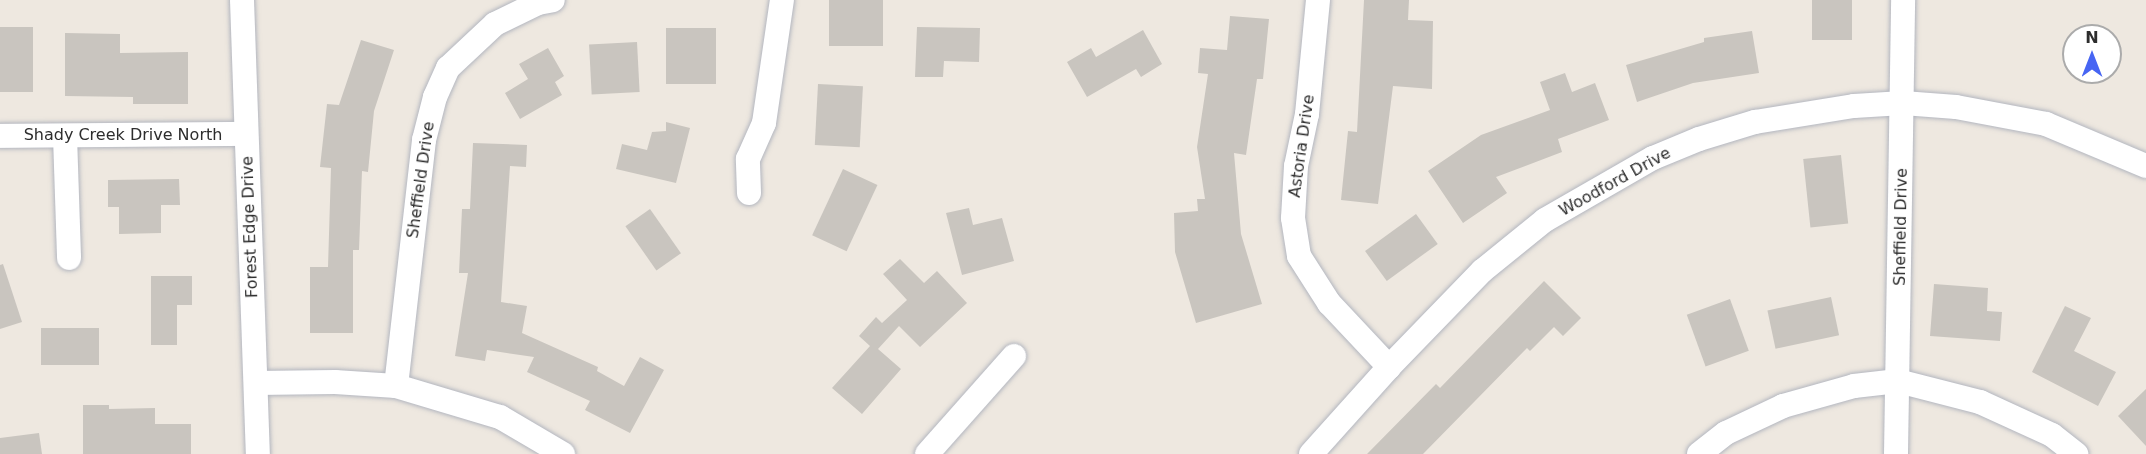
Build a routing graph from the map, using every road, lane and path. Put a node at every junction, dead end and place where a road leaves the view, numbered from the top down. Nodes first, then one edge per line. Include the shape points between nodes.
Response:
1 (242, 0) edge
2 (554, 0) edge
3 (782, 0) edge
4 (1318, 0) edge
5 (1903, 0) edge
6 (1903, 103) junction
7 (246, 134) junction
8 (0, 136) edge
9 (65, 136) junction
10 (2146, 166) edge
11 (749, 193) dead end
12 (69, 258) dead end
13 (1014, 356) dead end
14 (1389, 367) junction
15 (1898, 381) junction
16 (256, 383) junction
17 (396, 386) junction
18 (258, 454) edge
19 (563, 454) edge
20 (927, 454) edge
21 (1311, 454) edge
22 (1699, 454) edge
23 (1896, 454) edge
24 (2076, 454) edge

1 - 7 street, Forest Edge Drive
2 - 17 street, Sheffield Drive via 538,3 495,24 448,68 435,97 424,140
3 - 11 street via 764,123 748,159
4 - 14 street, Astoria Drive via 1307,114 1296,166 1293,218 1299,256 1329,303
5 - 6 street, Sheffield Drive
6 - 10 street, Woodford Drive via 1956,107 2046,124
6 - 14 street, Woodford Drive via 1854,106 1755,122 1653,158 1545,220 1482,272
6 - 15 street, Sheffield Drive
7 - 9 street, Shady Creek Drive North
7 - 16 street, Forest Edge Drive
8 - 9 street, Shady Creek Drive North
9 - 12 street
13 - 20 street
14 - 21 street, Woodford Drive
15 - 22 street via 1854,386 1783,406 1726,433
15 - 23 street, Sheffield Drive
15 - 24 street via 1980,402 2052,435
16 - 17 street
16 - 18 street, Forest Edge Drive
17 - 19 street via 500,417

